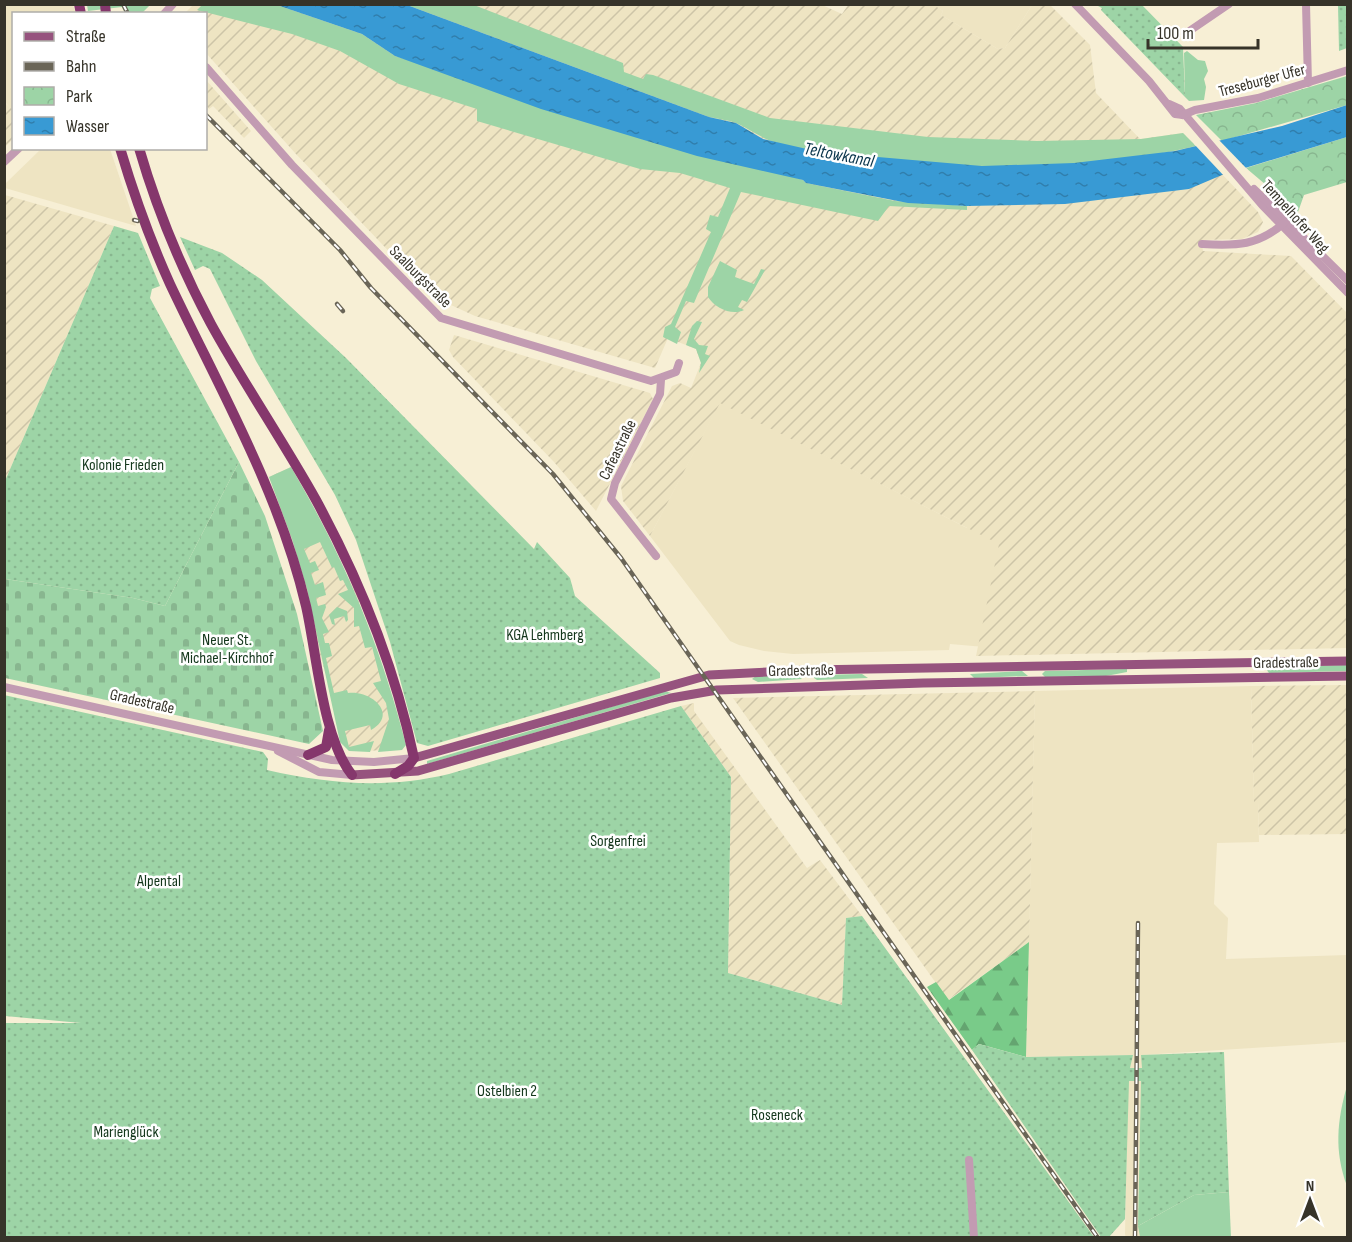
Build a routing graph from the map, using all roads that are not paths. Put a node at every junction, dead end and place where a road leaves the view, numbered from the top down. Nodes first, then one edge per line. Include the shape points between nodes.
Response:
1 (1229, 4) edge
2 (1306, 4) edge
3 (1075, 6) edge
4 (1185, 34) dead end
5 (207, 68) edge
6 (1347, 70) edge
7 (1308, 83) junction
8 (1183, 116) junction
9 (17, 150) edge
10 (121, 150) edge
11 (140, 150) edge
12 (4, 162) edge
13 (1283, 223) junction
14 (1202, 244) dead end
15 (1346, 287) edge
16 (680, 363) dead end
17 (661, 380) junction
18 (656, 556) dead end
19 (1347, 661) edge
20 (1347, 676) edge
21 (4, 687) edge
22 (330, 724) junction
23 (272, 747) junction
24 (308, 755) junction
25 (414, 758) junction
26 (341, 761) junction
27 (395, 774) junction
28 (352, 775) junction
29 (969, 1160) dead end
30 (974, 1238) edge

1 - 4 street
2 - 7 street
3 - 8 street, Tempelhofer Weg via 1175,114
5 - 17 street, Saalburgstraße via 292,165 441,318 643,379
6 - 7 street, Treseburger Ufer
7 - 8 street, Treseburger Ufer
8 - 13 street, Tempelhofer Weg
9 - 12 street
10 - 22 highway via 141,215 170,284 247,439 281,522 306,605
11 - 25 highway via 186,276 316,501 360,590 391,674
13 - 14 street via 1260,240
13 - 15 street, Tempelhofer Weg
16 - 17 street via 676,372
17 - 18 street, Cafeastraße via 660,394 615,483 611,499
19 - 25 main road, Gradestraße via 709,675
20 - 27 main road, Gradestraße via 720,690 671,698 433,768
21 - 23 street, Gradestraße
22 - 24 highway via 326,747
22 - 26 highway
23 - 24 street, Gradestraße
23 - 28 street, Gradestraße via 309,768
24 - 26 street, Gradestraße
25 - 26 street, Gradestraße
25 - 27 highway
26 - 28 highway
27 - 28 main road, Gradestraße
29 - 30 street

